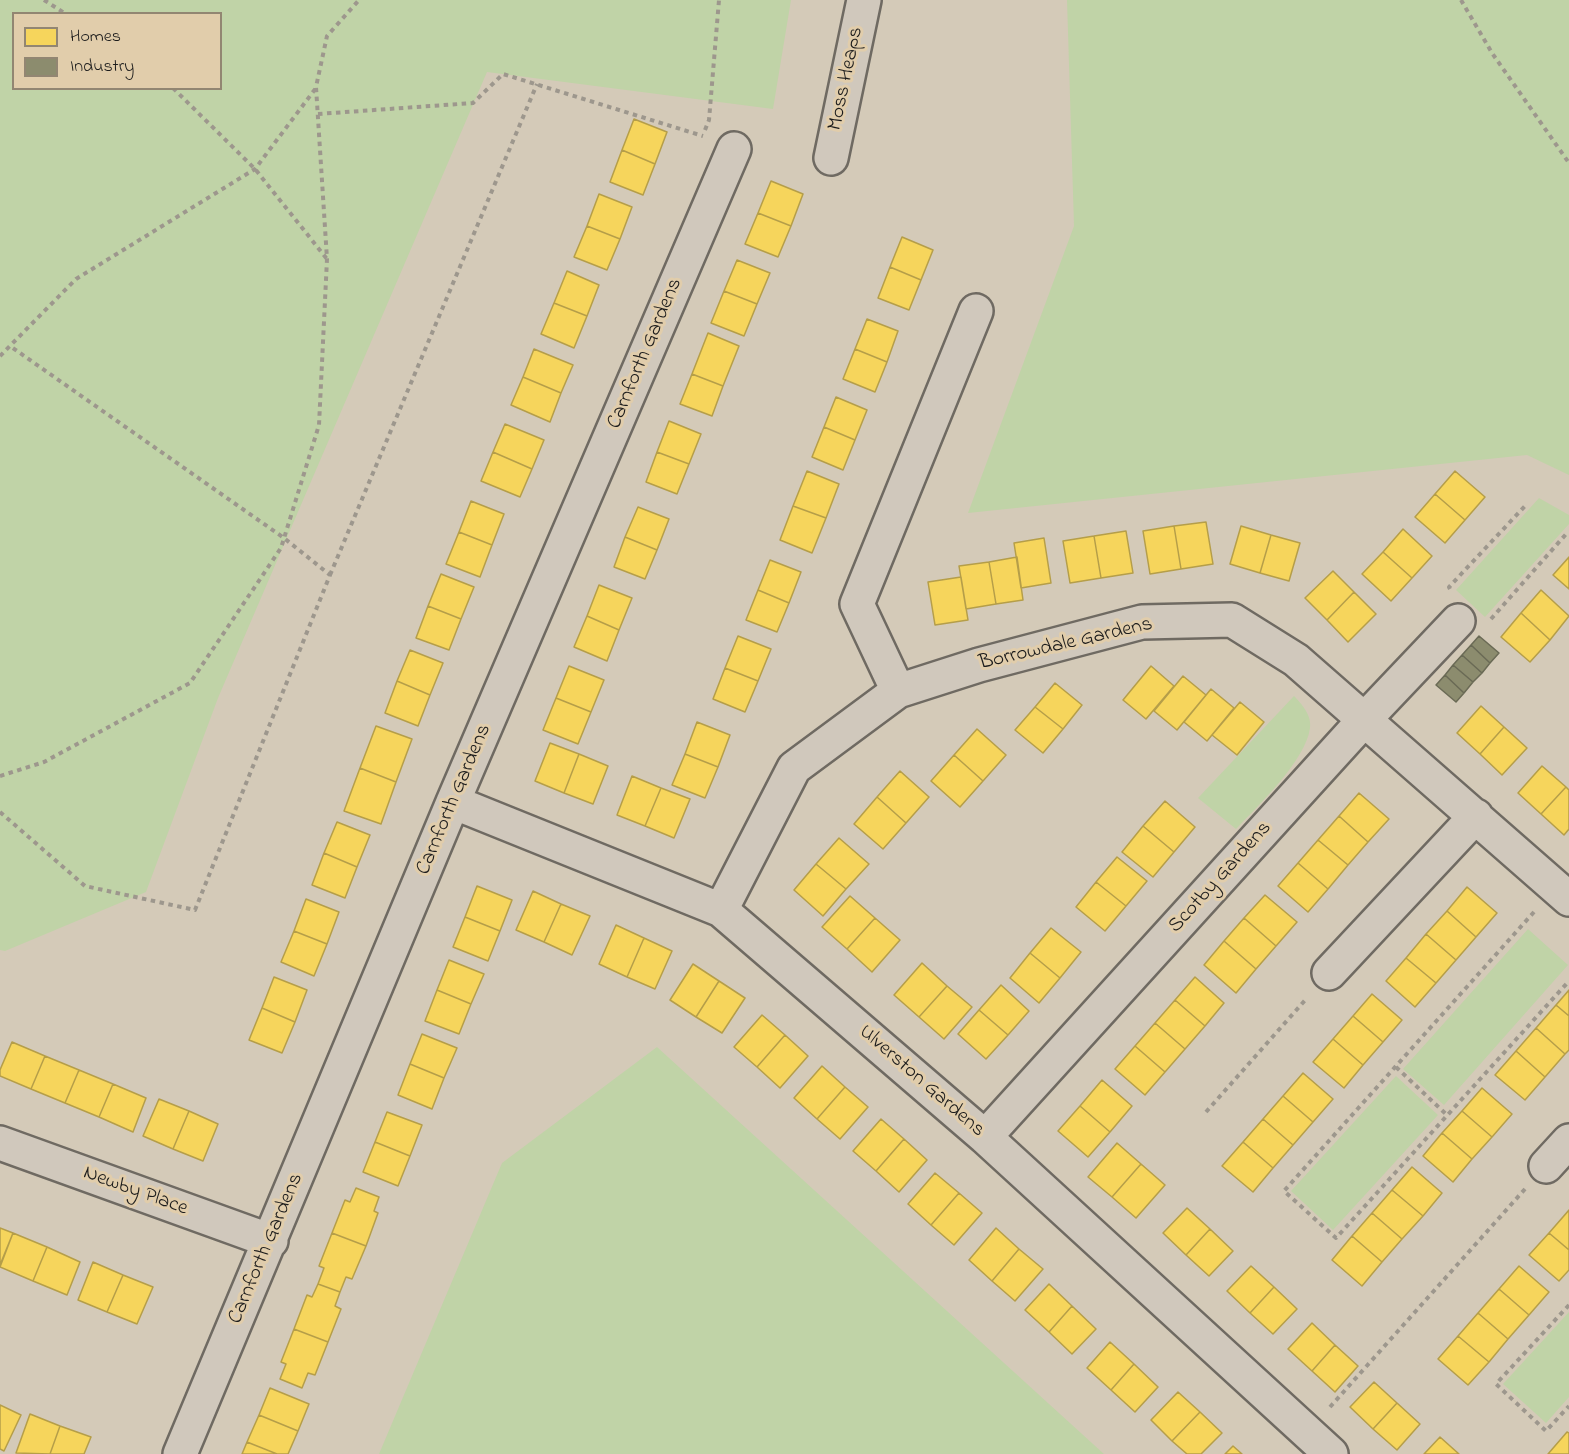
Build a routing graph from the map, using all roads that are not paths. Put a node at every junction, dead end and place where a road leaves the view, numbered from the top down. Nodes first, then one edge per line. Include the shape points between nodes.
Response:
1 (864, 0) edge
2 (734, 149) road end
3 (831, 158) dead end
4 (975, 311) dead end
5 (1458, 621) road end
6 (898, 691) junction
7 (1365, 719) junction
8 (453, 802) junction
9 (1476, 816) junction
10 (1563, 893) edge
11 (721, 910) junction
12 (1329, 973) road end
13 (985, 1137) junction
14 (1569, 1141) edge
15 (0, 1143) edge
16 (1546, 1166) road end
17 (271, 1241) junction
18 (180, 1454) edge
19 (1331, 1454) edge

1 - 3 street, Moss Heaps
2 - 8 street, Carnforth Gardens
4 - 6 street via 856,604
5 - 7 street, Scotby Gardens
6 - 7 street, Borrowdale Gardens via 979,664 1142,622 1232,620 1296,660
6 - 11 street, Borrowdale Gardens via 794,768
7 - 9 street, Borrowdale Gardens
7 - 13 street, Scotby Gardens
8 - 11 street, Ulverston Gardens
8 - 17 street, Carnforth Gardens
9 - 10 street, Borrowdale Gardens
9 - 12 street
11 - 13 street, Ulverston Gardens
13 - 19 street, Ulverston Gardens
14 - 16 street
15 - 17 street, Newby Place
17 - 18 street, Carnforth Gardens

